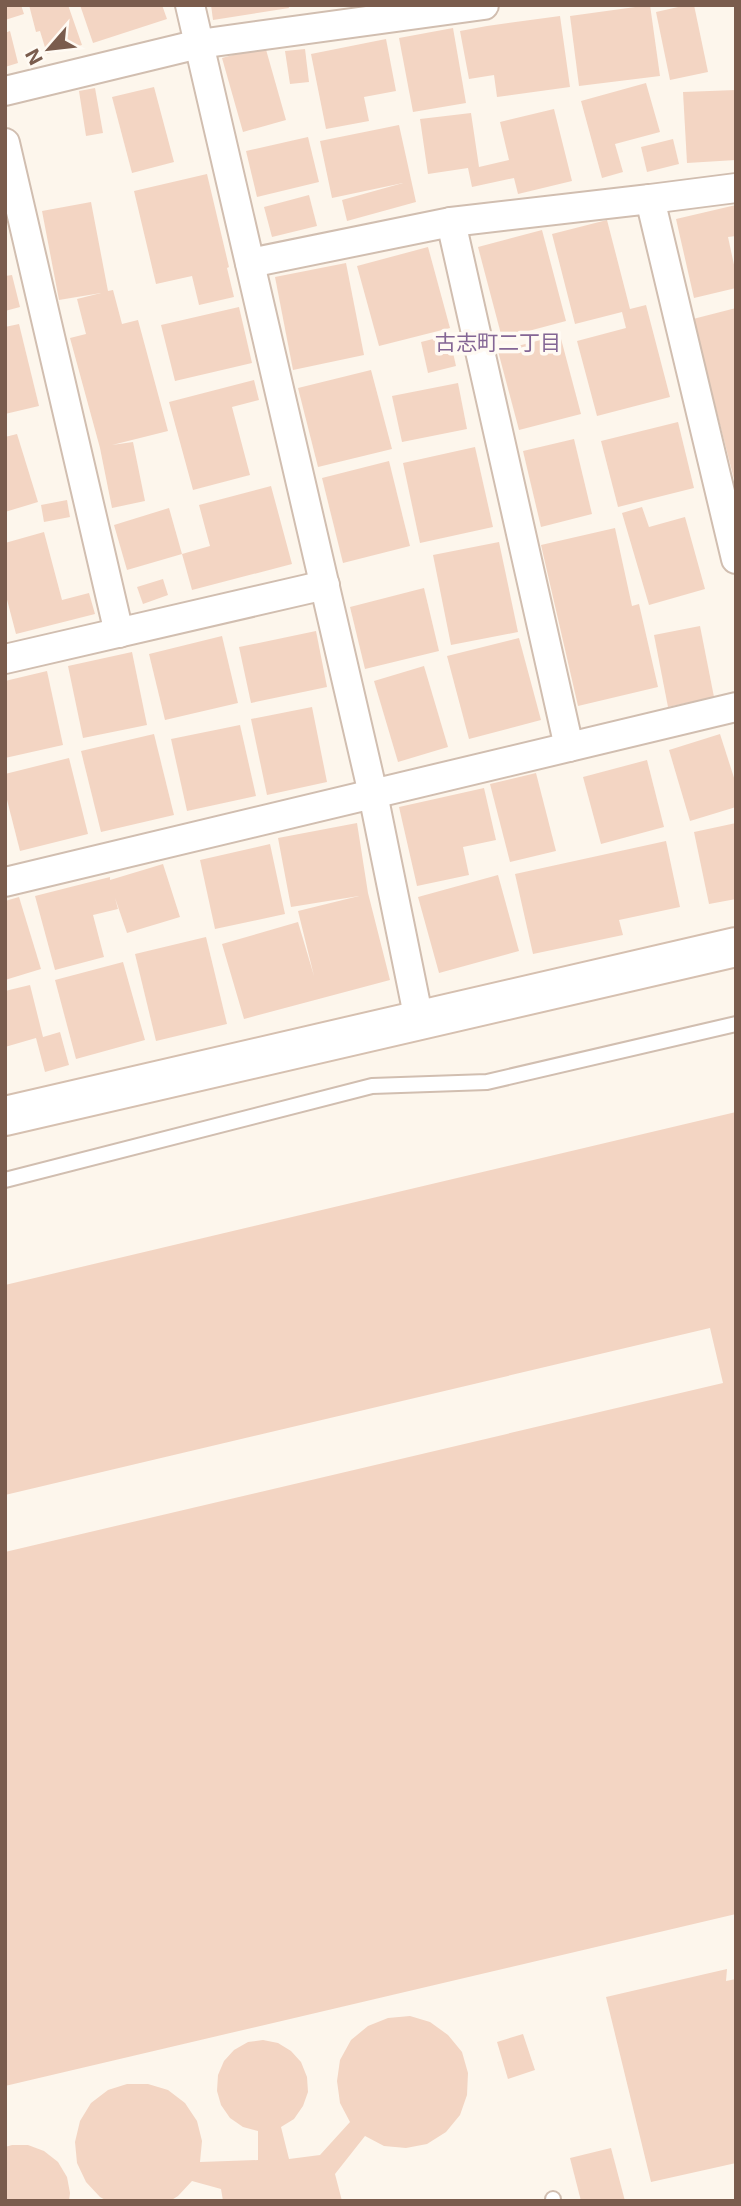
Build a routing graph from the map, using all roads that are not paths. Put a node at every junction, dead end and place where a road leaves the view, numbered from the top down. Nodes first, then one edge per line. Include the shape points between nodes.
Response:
1 (190, 5) edge
2 (484, 5) edge
3 (199, 44) junction
4 (5, 91) edge
5 (5, 143) edge
6 (736, 188) edge
7 (650, 199) junction
8 (452, 222) junction
9 (250, 263) junction
10 (736, 559) edge
11 (325, 585) junction
12 (119, 633) junction
13 (5, 659) edge
14 (736, 707) edge
15 (569, 747) junction
16 (373, 794) junction
17 (5, 882) edge
18 (736, 947) edge
19 (419, 1020) junction
20 (736, 1024) edge
21 (5, 1116) edge
22 (5, 1180) edge

1 - 3 street
2 - 3 street
3 - 4 street
3 - 9 street
5 - 12 street
6 - 7 street
7 - 8 street
7 - 10 street
8 - 9 street
8 - 15 street
9 - 11 street
11 - 12 street
11 - 16 street
12 - 13 street
14 - 15 street
15 - 16 street
16 - 17 street
16 - 19 street
18 - 19 street
19 - 21 street
20 - 22 lane via 487,1082 372,1086

